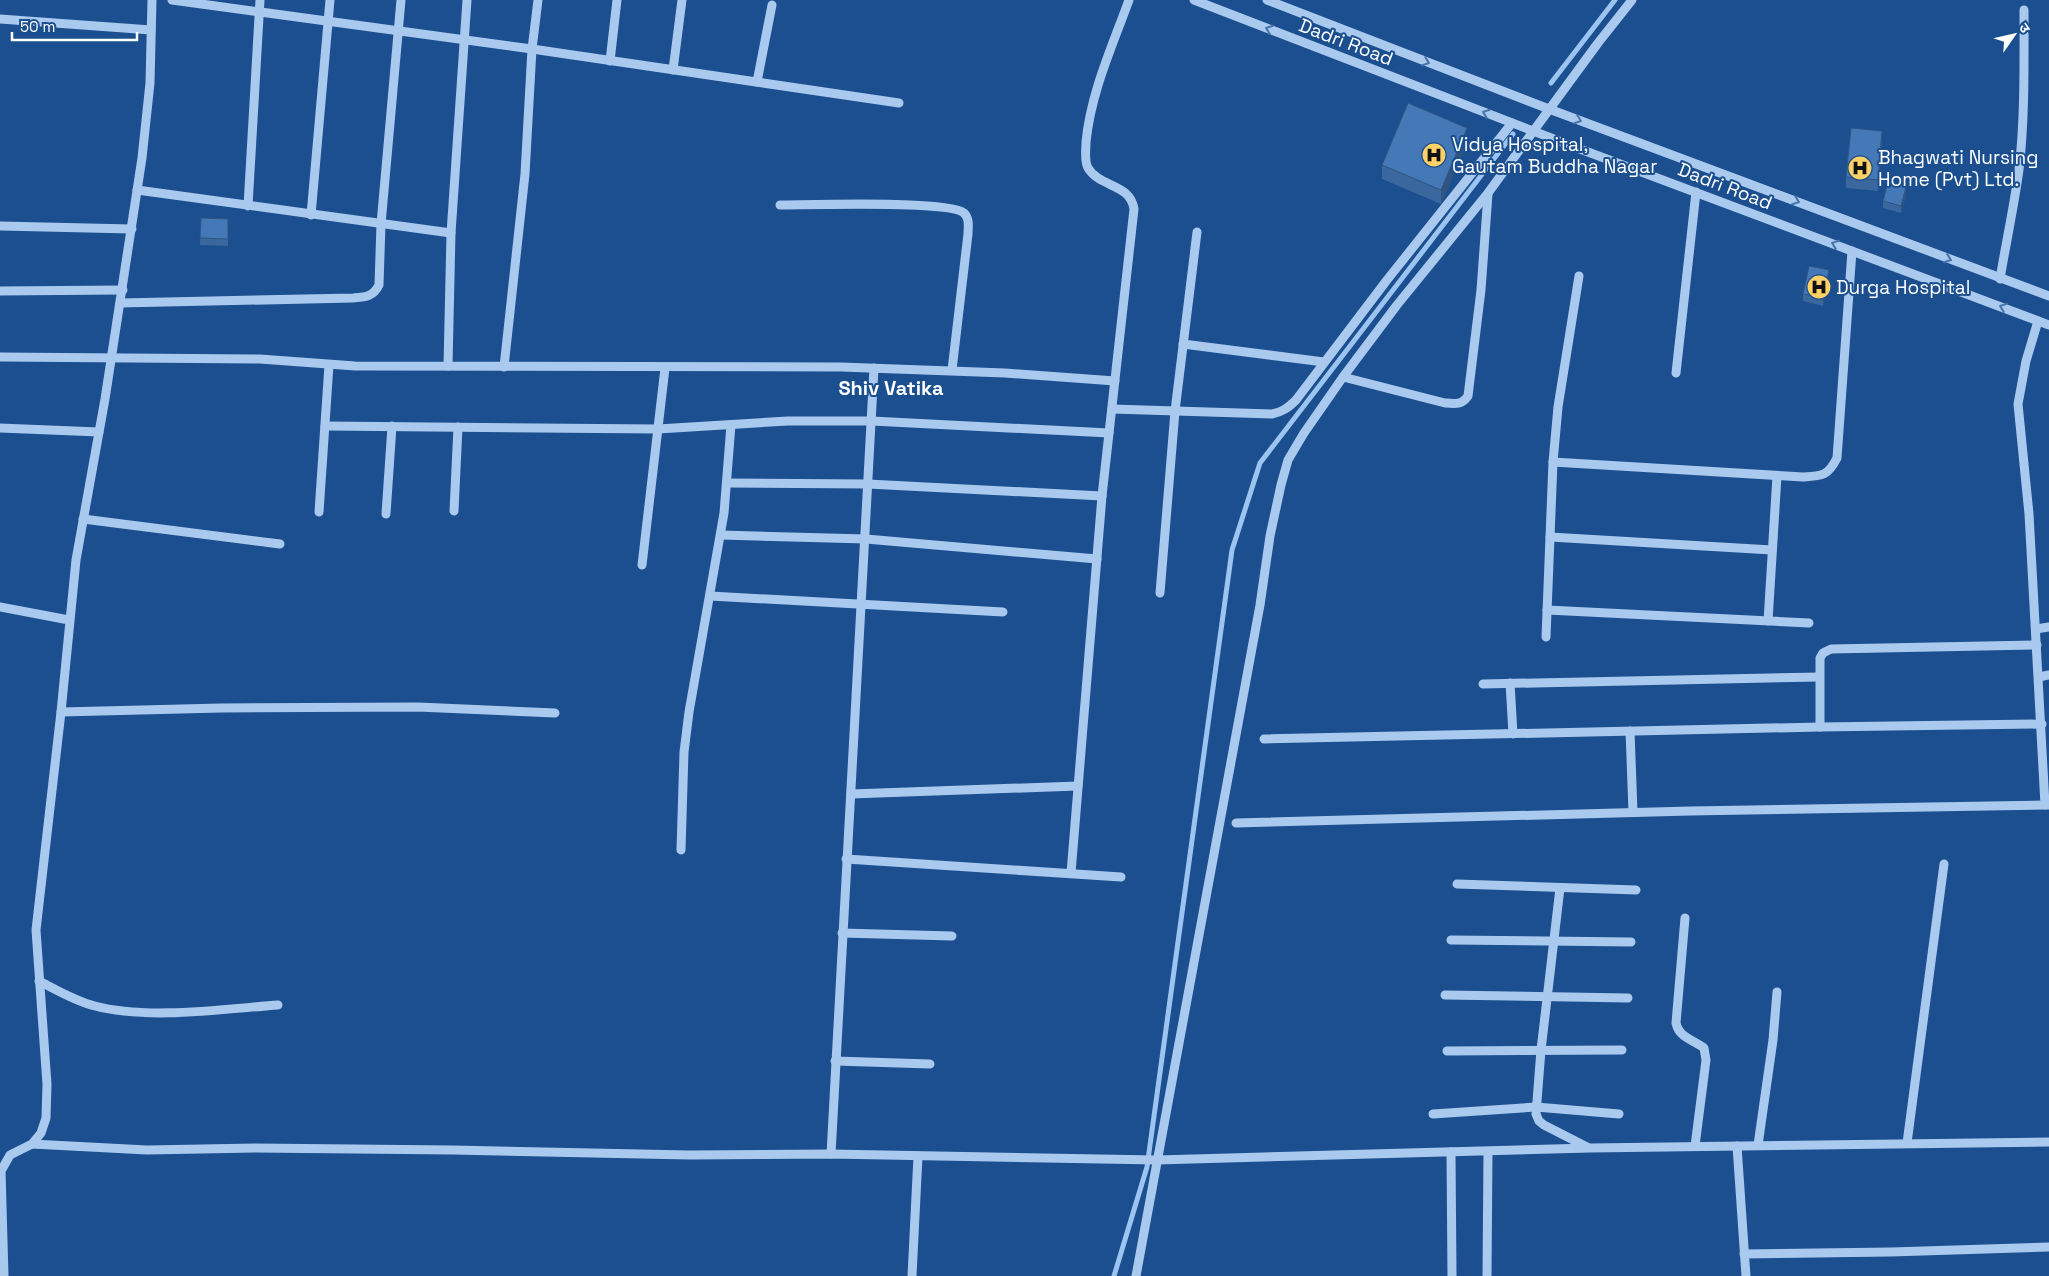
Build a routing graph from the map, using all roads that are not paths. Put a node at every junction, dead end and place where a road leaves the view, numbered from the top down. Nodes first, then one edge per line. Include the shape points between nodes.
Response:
1 (152, 0) edge
2 (172, 0) edge
3 (260, 0) edge
4 (330, 0) edge
5 (401, 0) edge
6 (467, 0) edge
7 (538, 0) edge
8 (618, 0) edge
9 (682, 0) edge
10 (1130, 0) edge
11 (1194, 0) edge
12 (1267, 0) edge
13 (1632, 0) edge
14 (772, 5) dead end
15 (2024, 10) dead end
16 (259, 12) junction
17 (0, 19) edge
18 (329, 21) junction
19 (151, 30) junction
20 (399, 31) junction
21 (464, 40) junction
22 (532, 48) junction
23 (610, 60) junction
24 (673, 70) junction
25 (757, 82) junction
26 (899, 103) dead end
27 (1549, 110) junction
28 (1512, 123) junction
29 (1534, 131) junction
30 (138, 190) junction
31 (1696, 192) junction
32 (1488, 193) junction
33 (780, 205) dead end
34 (248, 206) junction
35 (311, 214) junction
36 (381, 224) junction
37 (0, 226) edge
38 (132, 229) junction
39 (1197, 232) dead end
40 (451, 233) junction
41 (1852, 251) junction
42 (1579, 276) dead end
43 (2000, 279) junction
44 (123, 290) junction
45 (0, 291) edge
46 (2049, 296) edge
47 (120, 304) junction
48 (2038, 320) junction
49 (2049, 324) edge
50 (1183, 344) junction
51 (0, 357) edge
52 (111, 359) junction
53 (1324, 362) junction
54 (329, 365) junction
55 (448, 366) junction
56 (504, 367) junction
57 (665, 368) junction
58 (874, 368) junction
59 (952, 370) junction
60 (1676, 373) dead end
61 (1343, 377) junction
62 (1115, 381) junction
63 (1112, 409) junction
64 (1175, 411) junction
65 (872, 421) junction
66 (731, 425) junction
67 (325, 426) junction
68 (392, 426) junction
69 (458, 427) junction
70 (0, 428) edge
71 (658, 429) junction
72 (99, 432) junction
73 (1109, 433) junction
74 (1553, 462) junction
75 (1777, 476) junction
76 (727, 483) junction
77 (868, 484) junction
78 (1102, 496) junction
79 (454, 511) dead end
80 (320, 512) dead end
81 (386, 514) dead end
82 (83, 519) junction
83 (721, 536) junction
84 (1550, 537) junction
85 (866, 540) junction
86 (280, 544) dead end
87 (1772, 550) junction
88 (1097, 559) junction
89 (642, 565) dead end
90 (1160, 592) dead end
91 (710, 596) junction
92 (862, 603) junction
93 (0, 607) edge
94 (1547, 610) junction
95 (1003, 612) dead end
96 (69, 620) junction
97 (1768, 621) junction
98 (1809, 623) dead end
99 (2049, 627) edge
100 (2036, 629) junction
101 (1546, 637) dead end
102 (2037, 645) junction
103 (2049, 675) edge
104 (1819, 677) junction
105 (2039, 677) junction
106 (1483, 684) dead end
107 (1510, 684) junction
108 (61, 712) junction
109 (555, 713) dead end
110 (2042, 724) junction
111 (1820, 727) junction
112 (1630, 731) junction
113 (1513, 734) junction
114 (1264, 739) dead end
115 (1078, 786) junction
116 (850, 794) junction
117 (2047, 805) edge
118 (1633, 812) junction
119 (1236, 823) dead end
120 (681, 850) dead end
121 (846, 859) junction
122 (1944, 864) dead end
123 (1071, 874) junction
124 (1121, 877) dead end
125 (1457, 884) dead end
126 (1560, 888) junction
127 (1636, 890) dead end
128 (1685, 918) dead end
129 (842, 933) junction
130 (952, 936) dead end
131 (1451, 940) dead end
132 (1555, 942) junction
133 (1631, 942) dead end
134 (39, 981) junction
135 (1777, 992) dead end
136 (1445, 995) dead end
137 (1549, 997) junction
138 (1628, 998) dead end
139 (278, 1005) dead end
140 (1541, 1050) junction
141 (1622, 1050) dead end
142 (1447, 1051) dead end
143 (836, 1060) junction
144 (930, 1064) dead end
145 (1536, 1107) junction
146 (1433, 1114) dead end
147 (1619, 1114) dead end
148 (2049, 1142) edge
149 (1907, 1143) junction
150 (32, 1144) junction
151 (1758, 1145) junction
152 (1695, 1146) junction
153 (1737, 1146) junction
154 (1590, 1148) junction
155 (1450, 1152) junction
156 (1488, 1152) junction
157 (831, 1154) junction
158 (918, 1156) junction
159 (1150, 1159) junction
160 (3, 1160) edge
161 (2049, 1247) edge
162 (1744, 1254) junction
163 (4, 1276) edge
164 (912, 1276) edge
165 (1136, 1276) edge
166 (1452, 1276) edge
167 (1487, 1276) edge
168 (1746, 1276) edge

1 - 19 street
2 - 16 street
3 - 16 street
4 - 18 street
5 - 20 street
6 - 21 street
7 - 22 street
8 - 23 street
9 - 24 street
10 - 62 street via 1095,91 1085,154 1086,166 1092,175 1128,194 1134,209
28 -> 11 street, Dadri Road
12 -> 27 street, Dadri Road
13 - 27 street
14 - 25 street
15 - 43 street via 2024,97 2019,171
16 - 18 street
16 - 34 street
17 - 19 street
18 - 20 street
18 - 35 street
19 - 30 street via 150,83
20 - 21 street
20 - 36 street
21 - 22 street
21 - 40 street
22 - 23 street
22 - 56 street via 525,174
23 - 24 street
24 - 25 street
25 - 26 street
27 - 29 street
27 -> 43 street, Dadri Road
28 - 29 street, Dadri Road
28 - 53 street
29 - 31 street, Dadri Road
29 - 32 street
30 - 34 street
30 - 38 street
41 -> 31 street, Dadri Road
31 - 60 street
32 - 61 street
32 - 61 street via 1481,290 1468,396 1458,404 1445,403
33 - 59 street via 926,206 958,209 965,213 968,234
34 - 35 street
35 - 36 street
36 - 40 street
36 - 47 street via 379,285 375,293 367,297
37 - 38 street
38 - 44 street
39 - 50 street
40 - 55 street
48 -> 41 street, Dadri Road
41 - 75 street via 1837,458 1831,470 1819,477
42 - 74 street via 1558,407
43 - 46 street, Dadri Road
44 - 45 street
44 - 47 street
47 - 52 street
48 - 49 street, Dadri Road
48 - 100 street via 2018,404
50 - 53 street
50 - 64 street
51 - 52 street
52 - 54 street via 260,359
52 - 72 street
53 - 64 street via 1296,400 1280,412
54 - 55 street
54 - 67 street
55 - 56 street
56 - 57 street
57 - 58 street
57 - 71 street
58 - 59 street
58 - 65 street
59 - 62 street
61 - 159 street via 1288,460 1280,485
62 - 63 street
63 - 64 street
63 - 73 street
64 - 90 street
65 - 66 street
65 - 73 street
65 - 77 street
66 - 71 street
66 - 76 street
67 - 68 street
67 - 80 street
68 - 69 street
68 - 81 street
69 - 71 street
69 - 79 street
70 - 72 street
71 - 89 street
72 - 82 street
73 - 78 street
74 - 75 street
74 - 84 street
75 - 87 street
76 - 77 street
76 - 83 street
77 - 78 street
77 - 85 street
78 - 88 street
82 - 86 street
82 - 96 street
83 - 85 street
83 - 91 street
84 - 87 street
84 - 94 street
85 - 88 street
85 - 92 street
87 - 97 street
88 - 115 street
91 - 92 street
91 - 120 street via 684,752
92 - 95 street
92 - 116 street
93 - 96 street
94 - 97 street
94 - 101 street
96 - 108 street
97 - 98 street
99 - 100 street
100 - 102 street
102 - 104 street via 1831,649 1820,658
102 - 105 street
103 - 105 street
104 - 107 street
104 - 111 street
105 - 110 street
106 - 107 street
107 - 113 street
108 - 109 street via 418,706
108 - 134 street via 36,930
110 - 111 street
110 - 117 street
111 - 112 street
112 - 113 street
112 - 118 street
113 - 114 street
115 - 116 street
115 - 123 street
116 - 121 street
117 - 118 street
118 - 119 street
121 - 123 street
121 - 129 street
122 - 149 street
123 - 124 street
125 - 126 street
126 - 127 street
126 - 132 street
128 - 152 street via 1676,1023 1684,1036 1704,1048 1706,1060
129 - 130 street
129 - 143 street
131 - 132 street
132 - 133 street
132 - 137 street
134 - 139 street via 95,1006 128,1010 161,1013
134 - 150 street via 48,1103 42,1133
135 - 151 street
136 - 137 street
137 - 138 street
137 - 140 street
140 - 141 street
140 - 142 street
140 - 145 street
143 - 144 street
143 - 157 street
145 - 146 street
145 - 147 street
145 - 154 street via 1538,1121
148 - 149 street
149 - 151 street
150 - 157 street via 148,1150 255,1148
150 - 160 street
151 - 153 street
152 - 153 street
152 - 154 street
153 - 162 street
154 - 156 street
155 - 156 street
155 - 159 street
155 - 166 street
156 - 167 street
157 - 158 street
158 - 159 street
158 - 164 street
159 - 165 street
160 - 163 street via 0,1179
161 - 162 street
162 - 168 street

